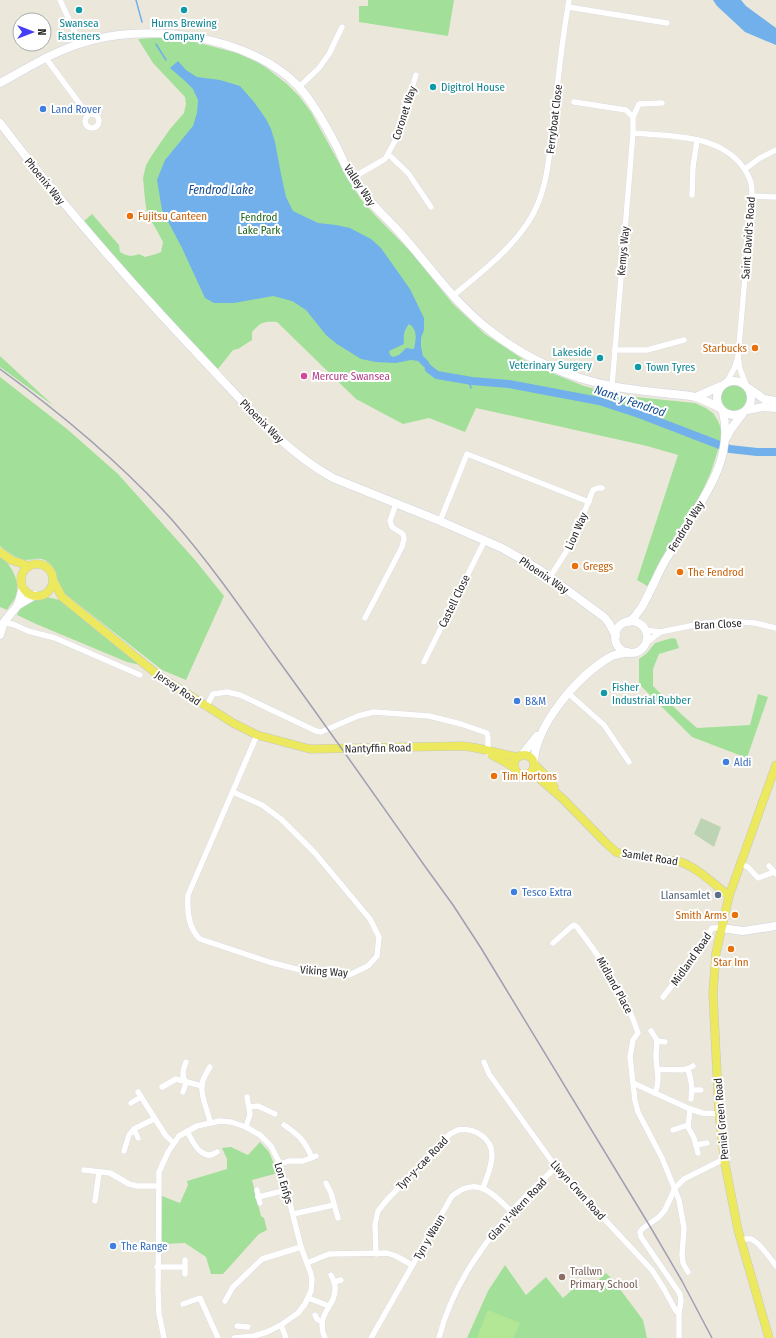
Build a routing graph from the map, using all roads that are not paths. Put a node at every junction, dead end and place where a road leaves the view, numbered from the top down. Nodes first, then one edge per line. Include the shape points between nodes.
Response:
1 (60, 0) edge
2 (569, 0) edge
3 (568, 7) junction
4 (667, 23) dead end
5 (342, 27) dead end
6 (80, 43) junction
7 (45, 57) junction
8 (416, 75) dead end
9 (0, 84) edge
10 (299, 87) junction
11 (574, 102) dead end
12 (662, 103) dead end
13 (88, 115) dead end
14 (633, 117) junction
15 (0, 123) edge
16 (633, 134) junction
17 (697, 140) junction
18 (776, 150) edge
19 (388, 154) junction
20 (744, 169) junction
21 (352, 178) junction
22 (692, 195) dead end
23 (752, 196) junction
24 (776, 197) edge
25 (431, 207) dead end
26 (453, 296) junction
27 (684, 340) dead end
28 (615, 350) junction
29 (738, 357) junction
30 (724, 384) junction
31 (612, 386) junction
32 (748, 387) junction
33 (696, 397) junction
34 (776, 401) edge
35 (776, 408) edge
36 (721, 410) junction
37 (745, 411) junction
38 (725, 440) junction
39 (602, 488) dead end
40 (589, 502) junction
41 (396, 504) junction
42 (440, 520) junction
43 (485, 540) junction
44 (0, 552) edge
45 (11, 560) junction
46 (28, 566) junction
47 (22, 576) junction
48 (550, 577) junction
49 (53, 580) junction
50 (23, 587) junction
51 (45, 593) junction
52 (35, 595) junction
53 (62, 597) junction
54 (18, 605) junction
55 (642, 609) junction
56 (604, 617) junction
57 (365, 618) dead end
58 (2, 620) edge
59 (626, 623) junction
60 (776, 628) edge
61 (644, 629) junction
62 (660, 632) junction
63 (0, 635) edge
64 (616, 639) junction
65 (646, 643) junction
66 (628, 652) junction
67 (611, 656) junction
68 (424, 662) dead end
69 (140, 674) dead end
70 (568, 693) junction
71 (206, 706) junction
72 (549, 721) junction
73 (258, 735) junction
74 (310, 749) joint
75 (488, 751) junction
76 (520, 756) junction
77 (629, 762) dead end
78 (535, 764) junction
79 (776, 765) edge
80 (514, 769) junction
81 (528, 775) junction
82 (233, 792) junction
83 (563, 799) junction
84 (740, 864) junction
85 (769, 866) dead end
86 (737, 873) junction
87 (775, 873) edge
88 (718, 886) junction
89 (728, 896) junction
90 (776, 926) edge
91 (721, 928) junction
92 (553, 943) dead end
93 (663, 997) dead end
94 (651, 1031) dead end
95 (657, 1041) junction
96 (665, 1042) dead end
97 (186, 1062) dead end
98 (484, 1062) dead end
99 (210, 1066) dead end
100 (658, 1070) junction
101 (633, 1082) junction
102 (186, 1083) junction
103 (202, 1086) junction
104 (162, 1087) dead end
105 (692, 1090) junction
106 (701, 1090) dead end
107 (183, 1092) dead end
108 (655, 1093) junction
109 (247, 1096) dead end
110 (691, 1099) dead end
111 (131, 1103) dead end
112 (249, 1107) junction
113 (690, 1109) junction
114 (275, 1114) dead end
115 (719, 1114) junction
116 (154, 1118) junction
117 (210, 1122) junction
118 (284, 1125) dead end
119 (688, 1125) junction
120 (298, 1126) dead end
121 (246, 1127) junction
122 (134, 1130) junction
123 (673, 1130) dead end
124 (187, 1131) junction
125 (295, 1132) junction
126 (138, 1138) dead end
127 (173, 1142) junction
128 (707, 1143) dead end
129 (696, 1145) junction
130 (124, 1151) dead end
131 (217, 1152) dead end
132 (698, 1153) dead end
133 (724, 1159) junction
134 (280, 1164) junction
135 (556, 1167) junction
136 (84, 1170) dead end
137 (99, 1172) junction
138 (326, 1183) dead end
139 (158, 1186) junction
140 (483, 1188) junction
141 (675, 1188) junction
142 (257, 1190) dead end
143 (287, 1190) junction
144 (95, 1201) dead end
145 (334, 1205) junction
146 (512, 1211) junction
147 (293, 1214) junction
148 (338, 1218) dead end
149 (741, 1240) junction
150 (301, 1247) junction
151 (376, 1254) junction
152 (185, 1260) dead end
153 (307, 1263) junction
154 (659, 1264) junction
155 (412, 1265) junction
156 (776, 1266) edge
157 (158, 1267) junction
158 (185, 1267) junction
159 (652, 1270) junction
160 (688, 1272) dead end
161 (185, 1274) dead end
162 (331, 1275) dead end
163 (341, 1280) dead end
164 (334, 1282) junction
165 (308, 1298) junction
166 (225, 1301) dead end
167 (182, 1304) dead end
168 (329, 1306) junction
169 (679, 1313) junction
170 (208, 1315) junction
171 (315, 1315) dead end
172 (201, 1318) dead end
173 (322, 1322) junction
174 (281, 1325) junction
175 (243, 1327) dead end
176 (243, 1337) junction
177 (164, 1338) edge
178 (218, 1338) edge
179 (234, 1338) edge
180 (286, 1338) edge
181 (325, 1338) edge
182 (371, 1338) edge
183 (439, 1338) edge
184 (679, 1338) edge
185 (769, 1338) edge

1 - 6 street
2 - 3 street, Ferryboat Close
3 - 4 street
3 - 26 street, Ferryboat Close via 548,174 537,207 528,224 508,247
5 - 10 street via 319,68
6 - 7 street, Valley Way
6 - 10 street, Valley Way via 135,33 173,33 250,52 278,69
7 - 9 street, Valley Way
7 - 13 street
8 - 19 street, Coronet Way via 395,141
10 - 21 street, Valley Way via 329,132
11 - 14 street via 626,110
12 - 14 street via 639,104
14 - 16 street, Kemys Way
15 - 41 street, Phoenix Way via 114,262 263,423 311,465 334,478
16 - 17 street, Saint David's Road via 678,136
16 - 28 street, Kemys Way
17 - 20 street, Saint David's Road via 713,144 731,154
17 - 22 street
18 - 20 street
19 - 21 street, Coronet Way via 385,159
19 - 25 street via 408,173
20 - 23 street, Saint David's Road via 751,182
21 - 26 street, Valley Way via 372,205
23 - 24 street
23 - 29 street, Saint David's Road
26 - 31 street, Valley Way via 493,333 528,355 581,379
27 - 28 street via 647,350
28 - 31 street, Kemys Way
29 - 30 street, Saint David's Road
29 - 32 street, Saint David's Road
30 - 32 street via 736,381
30 - 33 street, Valley Way
30 - 36 street via 717,395
31 - 33 street, Valley Way
32 - 34 street via 764,399
32 - 37 street via 751,402
33 - 36 street, Valley Way
35 - 37 street via 763,407
36 - 37 street via 735,416
36 - 38 street, Fendrod Way via 726,423
37 - 38 street, Fendrod Way
38 - 55 street, Fendrod Way via 715,476 669,554
39 - 40 street, Lion Way via 593,490
40 - 42 street via 467,454
40 - 48 street, Lion Way via 573,541
41 - 42 street, Phoenix Way
41 - 57 street via 390,521 392,527 403,534 402,547
42 - 43 street, Phoenix Way
43 - 48 street, Phoenix Way
43 - 68 street, Castell Close
44 - 45 main road
45 - 46 main road
45 - 47 main road
46 - 47 main road
46 - 49 main road via 38,564 47,567 51,570
47 - 50 main road
48 - 56 street, Phoenix Way
49 - 51 main road
49 - 53 main road, Jersey Road
50 - 52 main road
50 - 54 street
51 - 52 main road
51 - 53 main road, Jersey Road
52 - 54 street
53 - 71 main road, Jersey Road via 158,675
54 - 58 street
55 - 59 street, Fendrod Way
55 - 61 street
56 - 59 street, Phoenix Way
56 - 64 street, Phoenix Way via 610,623
58 - 63 street
58 - 69 street, Jersey Road via 28,631 55,638
59 - 61 street via 636,622
59 - 64 street via 618,629
60 - 62 street, Bran Close via 730,621
61 - 62 street, Bran Close
61 - 65 street
62 - 65 street, Bran Close
64 - 66 street via 621,649
64 - 67 street
65 - 66 street via 638,651
66 - 67 street
67 - 70 street via 588,673
70 - 72 street
70 - 77 street via 604,725
71 - 73 main road, Jersey Road
71 - 75 street via 213,694 227,692 321,732 374,712 429,716 487,733
72 - 76 street
72 - 78 street via 536,746
73 - 74 main road, Jersey Road
73 - 82 street, Viking Way
74 - 75 main road, Nantyffin Road via 446,746
75 - 76 main road, Nantyffin Road
75 - 80 main road, Nantyffin Road
76 - 78 main road via 531,757
76 - 80 main road via 514,764
78 - 81 main road via 533,771
78 - 83 main road, Samlet Road
79 - 84 main road
80 - 81 main road via 520,775
81 - 83 main road, Samlet Road via 537,776
82 - 82 street, Viking Way via 188,896 189,917 195,934 200,939 308,972 349,975 368,966 377,956 379,937 370,918 281,819 262,805
83 - 88 main road, Samlet Road via 616,852 681,862
84 - 86 main road
84 - 87 street via 748,867 758,878
85 - 87 street
86 - 88 main road via 732,881
86 - 89 main road
88 - 89 main road, Samlet Road
89 - 91 main road, Peniel Green Road
90 - 91 street via 743,931
91 - 93 street, Midland Road via 712,928 697,953
91 - 115 main road, Peniel Green Road via 713,993
92 - 101 street, Midland Place via 571,927 577,927 603,962 624,997 638,1033 630,1057
94 - 95 street
95 - 96 street
95 - 100 street
97 - 102 street via 183,1075
98 - 135 street, Llwyn Crwn Road via 489,1074
99 - 103 street
100 - 105 street via 690,1068
100 - 108 street via 658,1086
101 - 108 street
101 - 141 street, Midland Place via 638,1112
102 - 103 street
102 - 104 street via 176,1079
102 - 107 street
103 - 117 street
105 - 106 street
105 - 110 street
108 - 113 street
109 - 112 street
111 - 116 street via 139,1094
112 - 114 street via 258,1106
112 - 121 street
113 - 115 street
113 - 119 street
115 - 133 main road, Peniel Green Road
116 - 122 street
116 - 127 street
117 - 121 street, Lon Enfys via 231,1122
117 - 124 street, Lon Enfys
118 - 125 street
119 - 123 street
119 - 129 street
120 - 125 street
121 - 134 street, Lon Enfys via 260,1135 271,1146
122 - 126 street
122 - 130 street via 129,1135
124 - 127 street, Lon Enfys
124 - 131 street via 198,1151 214,1155
125 - 134 street via 314,1157
127 - 139 street, Lon Enfys via 162,1163
128 - 129 street
129 - 132 street
133 - 141 street via 684,1179
133 - 149 main road, Peniel Green Road
134 - 143 street, Lon Enfys
135 - 146 street, Glan Y-Wern Road
135 - 159 street, Llwyn Crwn Road
136 - 137 street
137 - 139 street via 110,1173 137,1186
137 - 144 street
138 - 145 street
139 - 157 street, Lon Enfys
140 - 146 street
140 - 151 street, Tyn-y-cae Road via 492,1154 488,1142 483,1136 470,1130 458,1130 450,1134 378,1211 375,1224
140 - 155 street, Tyn y Waun via 463,1189 452,1196
141 - 154 street via 665,1210 640,1232
141 - 160 street, Midland Place via 684,1228 683,1263
142 - 143 street via 259,1200
143 - 147 street, Lon Enfys
145 - 147 street
145 - 148 street
146 - 183 street, Glan Y-Wern Road via 482,1247 466,1273 452,1301
147 - 150 street, Lon Enfys
149 - 156 street via 754,1240
149 - 185 main road, Peniel Green Road
150 - 153 street, Lon Enfys
150 - 166 street via 262,1259 233,1287
151 - 153 street via 329,1254
151 - 155 street via 387,1253
152 - 158 street
153 - 165 street, Lon Enfys via 312,1280
154 - 159 street
154 - 169 street via 680,1294
155 - 182 street, Tyn y Waun
157 - 158 street
157 - 177 street, Lon Enfys via 159,1314
158 - 161 street
159 - 169 street, Llwyn Crwn Road
162 - 164 street
163 - 164 street
164 - 168 street via 334,1293
165 - 168 street
165 - 174 street, Lon Enfys via 298,1313
167 - 170 street via 200,1298
168 - 173 street
169 - 184 street
170 - 172 street
170 - 178 street
171 - 173 street via 316,1319
173 - 181 street
174 - 176 street, Lon Enfys via 254,1336
174 - 180 street
175 - 176 street
176 - 179 street, Lon Enfys

